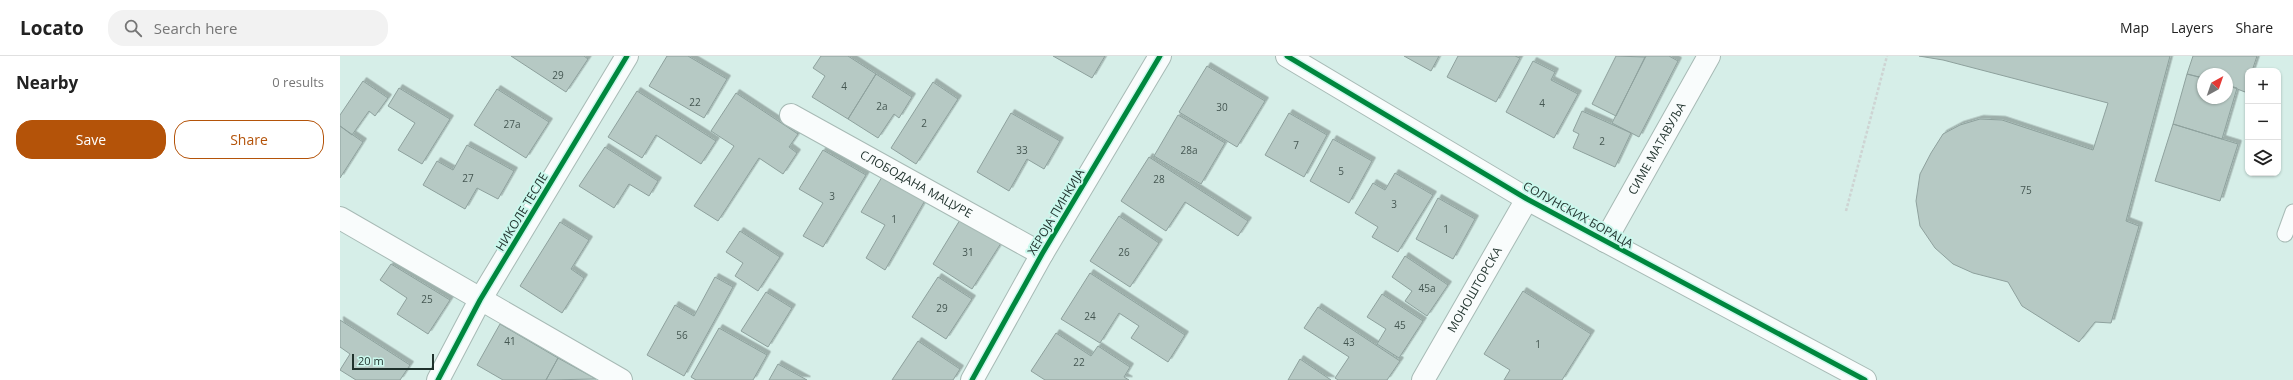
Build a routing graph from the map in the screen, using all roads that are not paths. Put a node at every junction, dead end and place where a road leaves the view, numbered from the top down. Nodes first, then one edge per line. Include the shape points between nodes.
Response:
1 (627, 56) edge
2 (1160, 56) edge
3 (1287, 56) edge
4 (1709, 56) edge
5 (791, 115) dead end
6 (1527, 199) junction
7 (2293, 212) edge
8 (340, 218) edge
9 (2285, 234) dead end
10 (1605, 241) junction
11 (1042, 254) junction
12 (480, 300) junction
13 (438, 380) edge
14 (621, 380) edge
15 (972, 380) edge
16 (1422, 380) edge
17 (1865, 380) edge

1 - 12 street, НИКОЛЕ ТЕСЛЕ
2 - 11 street, ХЕРОЈА ПИНКИЈА
3 - 6 street, СОЛУНСКИХ БОРАЦА
4 - 10 street, СИМЕ МАТАВУЉА
5 - 11 street, СЛОБОДАНА МАЦУРЕ
6 - 10 street, СОЛУНСКИХ БОРАЦА
6 - 16 street, МОНОШТОРСКА
7 - 9 lane
8 - 12 street
10 - 17 street, СОЛУНСКИХ БОРАЦА
11 - 15 street, ХЕРОЈА ПИНКИЈА
12 - 13 street, НИКОЛЕ ТЕСЛЕ
12 - 14 street

